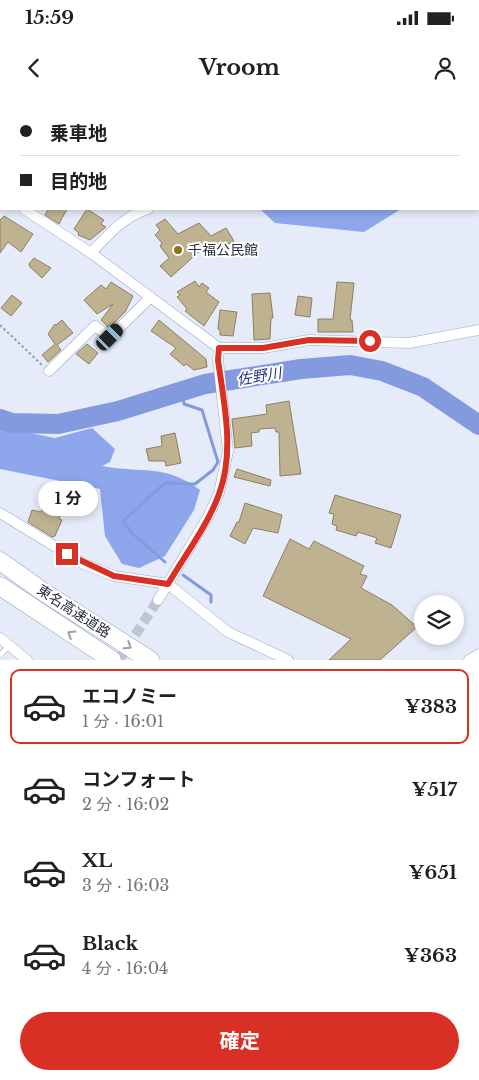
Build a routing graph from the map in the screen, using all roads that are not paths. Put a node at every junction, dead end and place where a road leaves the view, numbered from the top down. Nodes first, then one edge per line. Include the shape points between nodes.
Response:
1 (26, 210) edge
2 (144, 210) edge
3 (91, 252) junction
4 (151, 297) junction
5 (479, 330) edge
6 (219, 348) junction
7 (49, 372) road end
8 (0, 513) edge
9 (0, 560) edge
10 (168, 584) junction
11 (0, 586) edge
12 (158, 600) tunnel mouth
13 (0, 638) edge
14 (10, 645) junction
15 (479, 654) edge
16 (0, 655) edge
17 (27, 660) edge
18 (112, 660) edge
19 (150, 660) edge
20 (288, 660) edge
21 (469, 660) edge

1 - 3 street
2 - 3 street via 120,222
3 - 4 street
4 - 6 street
4 - 7 street via 110,337 95,326
5 - 6 street via 409,343 309,340 263,348
6 - 10 street via 228,451 220,494
8 - 10 street via 82,563 114,576
9 -> 19 highway, 東名高速道路
10 - 12 street
10 - 20 street via 228,632
18 -> 11 highway, 東名高速道路
13 - 14 street
14 - 16 lane
14 - 17 street
15 - 21 street

